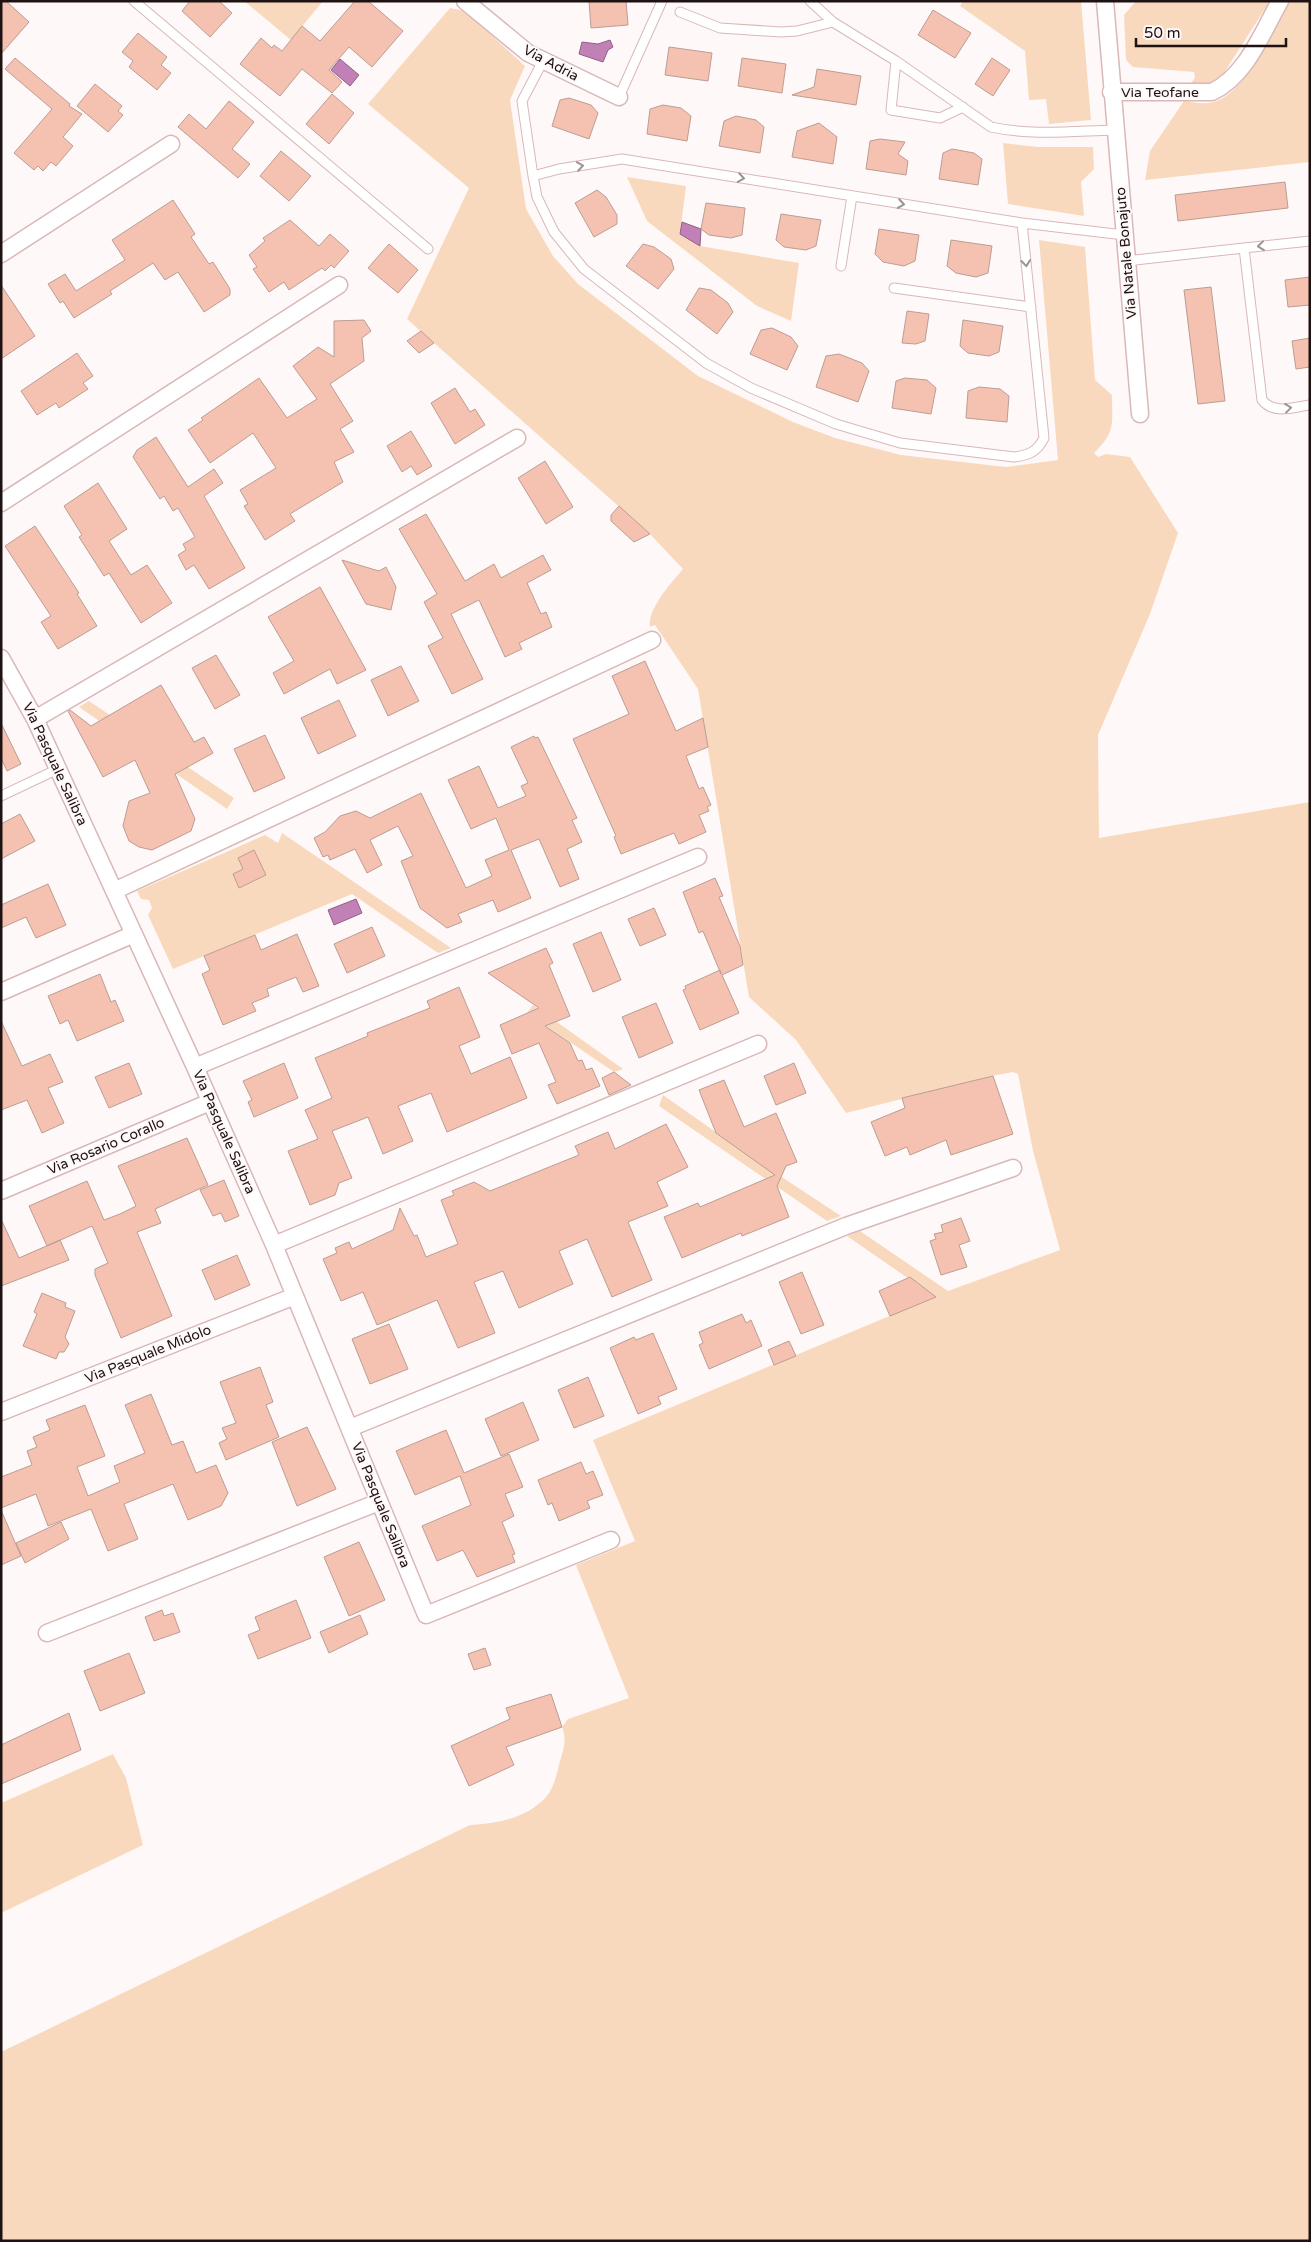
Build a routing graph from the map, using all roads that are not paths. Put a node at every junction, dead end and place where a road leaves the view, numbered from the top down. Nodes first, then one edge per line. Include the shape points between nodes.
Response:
1 (134, 1) edge
2 (465, 1) edge
3 (662, 1) edge
4 (810, 1) edge
5 (1105, 1) edge
6 (1280, 1) edge
7 (680, 12) dead end
8 (833, 22) junction
9 (543, 61) junction
10 (896, 61) junction
11 (1111, 92) junction
12 (619, 97) joint
13 (964, 107) junction
14 (1115, 130) junction
15 (172, 144) dead end
16 (533, 176) junction
17 (852, 196) junction
18 (1022, 223) junction
19 (1124, 235) junction
20 (1310, 241) edge
21 (1244, 248) junction
22 (428, 249) dead end
23 (1, 254) edge
24 (1126, 261) junction
25 (841, 266) dead end
26 (339, 285) dead end
27 (894, 288) dead end
28 (1031, 307) junction
29 (1310, 405) edge
30 (1140, 414) dead end
31 (517, 438) dead end
32 (1, 504) edge
33 (652, 640) dead end
34 (1, 658) edge
35 (35, 719) junction
36 (58, 769) junction
37 (1, 796) edge
38 (698, 857) dead end
39 (114, 891) junction
40 (134, 934) junction
41 (1, 992) edge
42 (758, 1044) dead end
43 (195, 1067) junction
44 (210, 1102) junction
45 (1013, 1168) dead end
46 (1, 1191) edge
47 (274, 1245) junction
48 (295, 1296) junction
49 (1, 1412) edge
50 (350, 1428) junction
51 (379, 1502) junction
52 (611, 1540) dead end
53 (47, 1633) dead end

1 - 22 lane
2 - 9 street, Via Adria via 528,53
3 - 12 lane
4 - 8 lane
5 - 11 street, Via Natale Bonajuto
6 - 11 street, Via Teofane via 1238,74 1226,86 1212,92
7 - 8 lane via 720,28 781,32
8 - 10 lane
9 - 12 street, Via Adria
9 - 16 lane via 522,101
10 - 13 lane
10 - 13 lane via 891,110 940,118
11 - 14 street, Via Natale Bonajuto
13 - 14 lane via 991,127 1009,131
14 - 19 street, Via Natale Bonajuto
15 - 23 street
16 -> 17 lane via 622,159
16 - 28 lane via 544,215 573,257 706,363 751,388 828,421 900,443 1014,457 1028,455 1039,448 1044,438
17 -> 18 lane
17 - 25 lane
18 - 19 lane
18 -> 28 lane
19 - 24 street, Via Natale Bonajuto
20 -> 21 lane
21 - 24 lane
21 -> 29 lane via 1262,400 1267,407 1275,409
24 - 30 street, Via Natale Bonajuto
26 - 32 street
27 - 28 lane
31 - 35 street
33 - 39 street
34 - 35 street, Via Pasquale Salibra
35 - 36 street, Via Pasquale Salibra
36 - 37 lane
36 - 39 street, Via Pasquale Salibra
38 - 43 street
39 - 40 street, Via Pasquale Salibra
40 - 41 street
40 - 43 street, Via Pasquale Salibra
42 - 47 street
43 - 44 street, Via Pasquale Salibra
44 - 46 street, Via Rosario Corallo
44 - 47 street, Via Pasquale Salibra
45 - 50 street via 846,1226
47 - 48 street, Via Pasquale Salibra
48 - 49 street, Via Pasquale Midolo
48 - 50 street, Via Pasquale Salibra
50 - 51 street, Via Pasquale Salibra
51 - 52 street, Via Pasquale Salibra via 426,1615
51 - 53 street

